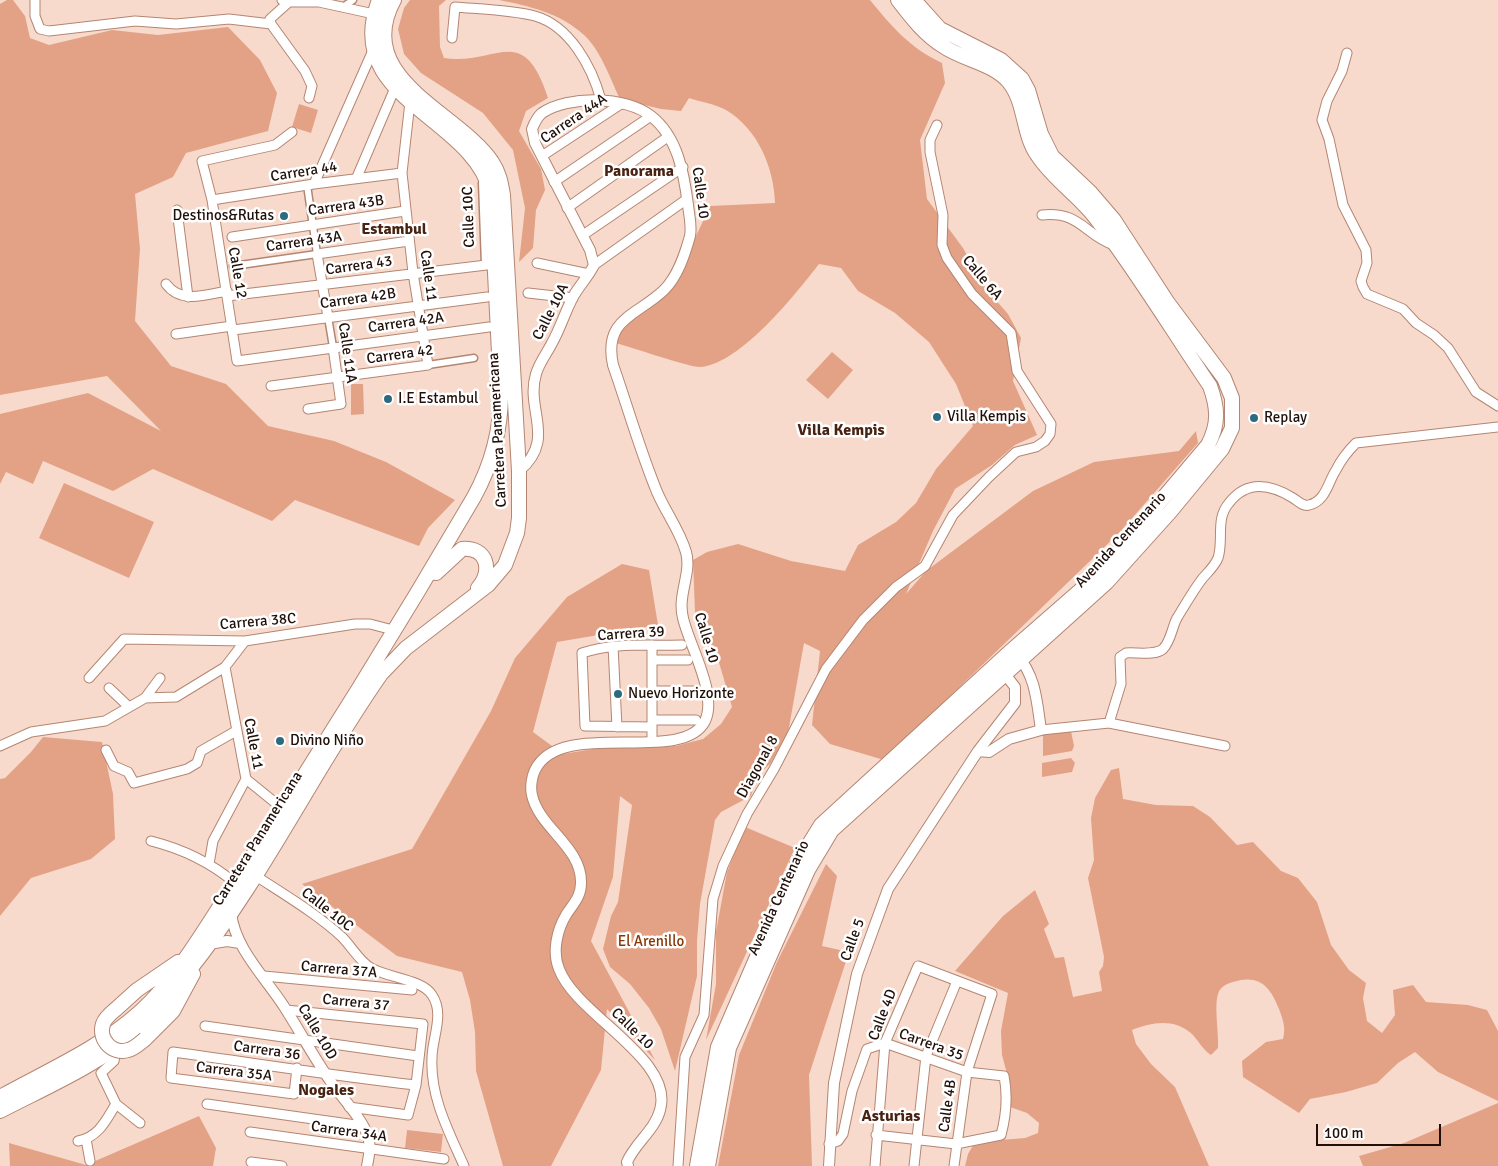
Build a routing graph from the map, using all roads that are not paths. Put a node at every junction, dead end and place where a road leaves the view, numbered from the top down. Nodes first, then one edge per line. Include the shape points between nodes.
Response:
1 (35, 0) edge
2 (353, 0) edge
3 (379, 0) edge
4 (394, 0) edge
5 (898, 0) edge
6 (914, 0) edge
7 (293, 1) edge
8 (343, 7) junction
9 (374, 14) junction
10 (271, 24) junction
11 (452, 38) dead end
12 (374, 48) junction
13 (1347, 53) dead end
14 (394, 88) junction
15 (309, 98) dead end
16 (601, 100) junction
17 (410, 102) junction
18 (621, 104) junction
19 (651, 116) junction
20 (937, 125) dead end
21 (292, 132) dead end
22 (668, 136) junction
23 (542, 156) junction
24 (682, 167) junction
25 (402, 173) junction
26 (357, 177) junction
27 (554, 182) junction
28 (310, 184) junction
29 (687, 199) junction
30 (212, 200) junction
31 (568, 208) junction
32 (177, 210) dead end
33 (405, 211) junction
34 (1042, 215) dead end
35 (312, 225) junction
36 (583, 236) junction
37 (232, 237) dead end
38 (409, 241) junction
39 (1116, 246) junction
40 (317, 254) junction
41 (537, 263) dead end
42 (490, 265) junction
43 (233, 266) dead end
44 (592, 269) junction
45 (413, 273) junction
46 (166, 284) dead end
47 (322, 285) junction
48 (528, 293) dead end
49 (227, 294) junction
50 (188, 297) junction
51 (487, 297) dead end
52 (573, 298) junction
53 (418, 305) junction
54 (328, 317) junction
55 (489, 327) dead end
56 (233, 328) junction
57 (176, 334) dead end
58 (424, 334) junction
59 (333, 347) junction
60 (474, 358) dead end
61 (237, 360) joint
62 (428, 365) junction
63 (337, 378) junction
64 (271, 386) dead end
65 (1498, 406) edge
66 (308, 409) dead end
67 (1498, 427) edge
68 (1016, 452) joint
69 (519, 471) junction
70 (411, 602) junction
71 (460, 606) junction
72 (1067, 610) junction
73 (393, 630) junction
74 (245, 641) junction
75 (682, 645) dead end
76 (613, 646) junction
77 (652, 646) junction
78 (1016, 655) junction
79 (652, 660) junction
80 (688, 660) dead end
81 (225, 667) junction
82 (1001, 669) junction
83 (90, 678) dead end
84 (160, 678) dead end
85 (109, 688) dead end
86 (652, 691) junction
87 (705, 691) dead end
88 (145, 698) junction
89 (129, 707) junction
90 (696, 720) dead end
91 (652, 723) junction
92 (1109, 723) junction
93 (617, 727) junction
94 (1042, 730) junction
95 (236, 731) junction
96 (652, 742) junction
97 (0, 746) edge
98 (1225, 746) dead end
99 (106, 750) dead end
100 (978, 751) junction
101 (246, 779) junction
102 (283, 809) junction
103 (151, 841) dead end
104 (209, 864) junction
105 (256, 876) junction
106 (235, 883) junction
107 (231, 913) junction
108 (240, 943) junction
109 (207, 947) junction
110 (185, 958) junction
111 (264, 976) junction
112 (957, 981) junction
113 (412, 990) dead end
114 (286, 1010) junction
115 (205, 1026) dead end
116 (304, 1042) junction
117 (884, 1043) junction
118 (118, 1044) junction
119 (418, 1056) junction
120 (926, 1056) junction
121 (297, 1068) junction
122 (967, 1072) junction
123 (326, 1075) junction
124 (171, 1078) joint
125 (416, 1085) junction
126 (0, 1097) edge
127 (116, 1104) junction
128 (207, 1104) dead end
129 (349, 1107) junction
130 (0, 1111) edge
131 (140, 1123) dead end
132 (363, 1126) junction
133 (250, 1132) dead end
134 (876, 1135) junction
135 (915, 1140) junction
136 (829, 1144) junction
137 (956, 1144) junction
138 (370, 1149) junction
139 (444, 1159) dead end
140 (90, 1161) dead end
141 (250, 1162) dead end
142 (282, 1166) edge
143 (367, 1166) edge
144 (464, 1166) edge
145 (628, 1166) edge
146 (678, 1166) edge
147 (697, 1166) edge
148 (708, 1166) edge
149 (829, 1166) edge
150 (875, 1166) edge
151 (914, 1166) edge
152 (954, 1166) edge

1 - 10 street via 36,22 40,29 49,31 135,21 176,24 230,19
2 - 8 street
3 - 9 main road, Carretera Panamericana
4 - 69 main road, Carretera Panamericana via 384,34 392,65 411,90 484,152 500,176
5 - 39 main road, Avenida Centenario via 943,47 990,68 1008,82 1017,97 1027,135 1036,153 1049,172 1094,215
6 - 72 main road, Avenida Centenario via 940,29 1001,60 1022,79 1049,151 1114,220 1168,303 1224,378 1232,398 1232,428 1222,449 1107,582
7 - 8 street
7 - 10 street via 270,18
8 - 9 street
9 - 12 main road, Carretera Panamericana
10 - 15 street via 305,71 312,86
11 - 16 street via 455,7 535,16 551,24 576,48 591,71
12 - 14 main road, Carretera Panamericana
12 - 28 street
13 - 65 street via 1322,120 1343,205 1366,250 1368,263 1361,281 1363,287 1367,294 1403,309 1434,335 1448,348 1476,392
14 - 17 main road, Carretera Panamericana
14 - 26 street
16 - 18 street, Calle 10
16 - 23 street, Calle 10 via 568,103 542,113 532,129
17 - 25 street, Calle 11
17 - 42 main road, Carretera Panamericana via 466,149 482,167 491,193
18 - 19 street, Calle 10
18 - 23 street, Carrera 44A
19 - 22 street, Calle 10
19 - 27 street
20 - 68 street, Calle 6A via 930,140 930,152 943,216 942,245 947,258 972,294 1011,333 1016,371 1052,424 1050,434 1036,447
21 - 30 street, Calle 12 via 274,145 202,161
22 - 24 street, Calle 10
22 - 31 street
23 - 27 street
24 - 29 street, Calle 10
24 - 36 street
25 - 26 street, Carrera 44
25 - 33 street, Calle 11
26 - 28 street, Carrera 44
27 - 31 street
28 - 30 street, Carrera 44
28 - 35 street, Calle 11A
29 - 44 street
29 - 96 street, Calle 10 via 690,233 680,266 665,290 615,329 611,348 613,365 655,487 687,556 680,600 709,707 705,722 689,736
30 - 49 street, Calle 12
31 - 36 street
32 - 50 street
33 - 35 street, Carrera 43B
33 - 38 street, Calle 11
34 - 39 street via 1072,217 1102,240
35 - 37 street, Carrera 43B
35 - 40 street, Calle 11A
36 - 44 street via 590,250
38 - 40 street, Carrera 43A
38 - 45 street, Calle 11
39 - 72 main road, Avenida Centenario via 1210,386 1216,401 1217,421 1208,445 1127,544
40 - 43 street, Carrera 43A
40 - 47 street, Calle 11A
41 - 44 street
42 - 45 street, Carrera 43
42 - 70 main road, Carretera Panamericana via 501,393 495,449 474,497
44 - 52 street, Calle 10A
45 - 47 street, Carrera 43
45 - 53 street, Calle 11
46 - 50 street via 174,293
47 - 49 street, Carrera 43
47 - 54 street, Calle 11A
48 - 52 street
49 - 50 street, Carrera 43
49 - 56 street, Calle 12
51 - 53 street, Carrera 42B
52 - 69 street, Calle 10A via 536,373 533,392 539,422 538,440 532,455
53 - 54 street, Carrera 42B
53 - 58 street, Calle 11
54 - 56 street, Carrera 42B
54 - 59 street, Calle 11A
55 - 58 street, Carrera 42A
56 - 57 street, Carrera 42B
56 - 61 street, Calle 12
58 - 59 street, Carrera 42A
58 - 62 street, Calle 11
59 - 61 street, Carrera 42A
59 - 63 street, Calle 11A
60 - 62 street, Carrera 42
62 - 63 street, Carrera 42
63 - 64 street, Carrera 42
63 - 66 street, Calle 11A via 341,404
67 - 92 street via 1356,443 1334,472 1330,486 1309,505 1271,487 1247,488 1237,494 1227,504 1219,528 1218,558 1176,619 1167,643 1162,650 1126,653 1120,658 1122,684
68 - 146 street, Diagonal 8 via 953,515 925,566 896,587 864,620 826,669 747,814 723,866 713,899 704,1015 685,1057
69 - 71 main road, Carretera Panamericana via 519,518 514,545 496,576
70 - 71 main road via 450,558 462,549 470,549 484,558 487,569 482,584
70 - 73 main road, Carretera Panamericana
71 - 105 main road, Carretera Panamericana via 406,648 381,674
72 - 78 main road, Avenida Centenario
73 - 74 street, Carrera 38C via 356,624
73 - 102 main road, Carretera Panamericana
74 - 81 street
74 - 83 street, Carrera 38C via 124,639
75 - 77 street, Carrera 39
76 - 77 street, Carrera 39
76 - 93 street
76 - 93 street, Carrera 39 via 582,653 585,726
77 - 79 street
78 - 82 main road, Avenida Centenario
78 - 94 street via 1033,681
79 - 80 street
79 - 86 street
81 - 88 street via 176,697
81 - 95 street, Calle 11
82 - 100 street, Calle 5 via 1015,687 1015,703
82 - 147 main road, Avenida Centenario via 833,813 804,851 718,1047
82 - 148 main road, Avenida Centenario via 840,821 821,846 729,1048
84 - 88 street
85 - 89 street
86 - 87 street
86 - 91 street
88 - 89 street
89 - 97 street via 105,721 31,732
90 - 91 street
91 - 93 street
91 - 96 street
92 - 94 street
92 - 98 street
94 - 100 street via 1009,740 989,752
95 - 99 street via 201,751 197,763 187,769 134,783 128,772 114,766
95 - 101 street, Calle 11
96 - 145 street, Calle 10 via 590,743 552,752 543,758 532,776 531,794 540,814 576,860 582,885 579,898 565,917 557,937 559,970 576,995 642,1059 658,1082 662,1098 659,1114 632,1150
100 - 136 street, Calle 5 via 888,888 857,974 834,1083
101 - 102 street, Calle 11
101 - 104 street via 213,841
102 - 106 main road, Carretera Panamericana
103 - 104 street via 177,848
104 - 106 street
105 - 107 main road, Carretera Panamericana
105 - 144 street, Calle 10C via 342,937 370,967 392,978 417,984 432,995 437,1032 432,1077 443,1117
106 - 110 main road, Carretera Panamericana
107 - 108 street, Calle 10D
107 - 109 main road, Carretera Panamericana
108 - 109 street via 227,941
108 - 111 street, Calle 10D
109 - 110 main road, bridge via 172,1011 145,1039 129,1050 120,1051 104,1042 103,1024 116,1009 160,972
109 - 118 main road, Carretera Panamericana via 151,1016
110 - 126 main road, Carretera Panamericana via 151,1001 117,1031
111 - 113 street, Carrera 37A
111 - 114 street, Calle 10D
112 - 117 street, Calle 4D via 918,966
112 - 120 street
112 - 122 street, Calle 4B via 992,994
114 - 116 street, Calle 10D
114 - 119 street, Carrera 37 via 423,1024
115 - 116 street
116 - 119 street
116 - 123 street, Calle 10D
117 - 120 street, Carrera 35
117 - 134 street, Calle 4D
117 - 136 street, Carrera 35 via 867,1049 852,1091 843,1134 838,1141
118 - 127 street via 114,1061 101,1073
118 - 130 main road, Carretera Panamericana via 92,1062
119 - 125 street
120 - 122 street, Carrera 35
120 - 135 street
121 - 123 street, Carrera 36
121 - 124 street, Carrera 35A via 294,1094
121 - 124 street, Carrera 36 via 173,1052
122 - 137 street, Calle 4B
122 - 137 street, Carrera 35 via 1004,1076 1005,1121 1001,1135
123 - 125 street, Carrera 36
123 - 129 street, Calle 10D
125 - 129 street via 408,1115
127 - 131 street
127 - 140 street via 102,1126 82,1140
128 - 132 street
129 - 132 street, Calle 10D
132 - 138 street, Calle 10D
133 - 138 street, Carrera 34A
134 - 135 street
134 - 150 street, Calle 4D
135 - 137 street
135 - 151 street
136 - 149 street, Calle 5
137 - 152 street, Calle 4B
138 - 139 street, Carrera 34A
138 - 143 street, Calle 10D
141 - 142 street

